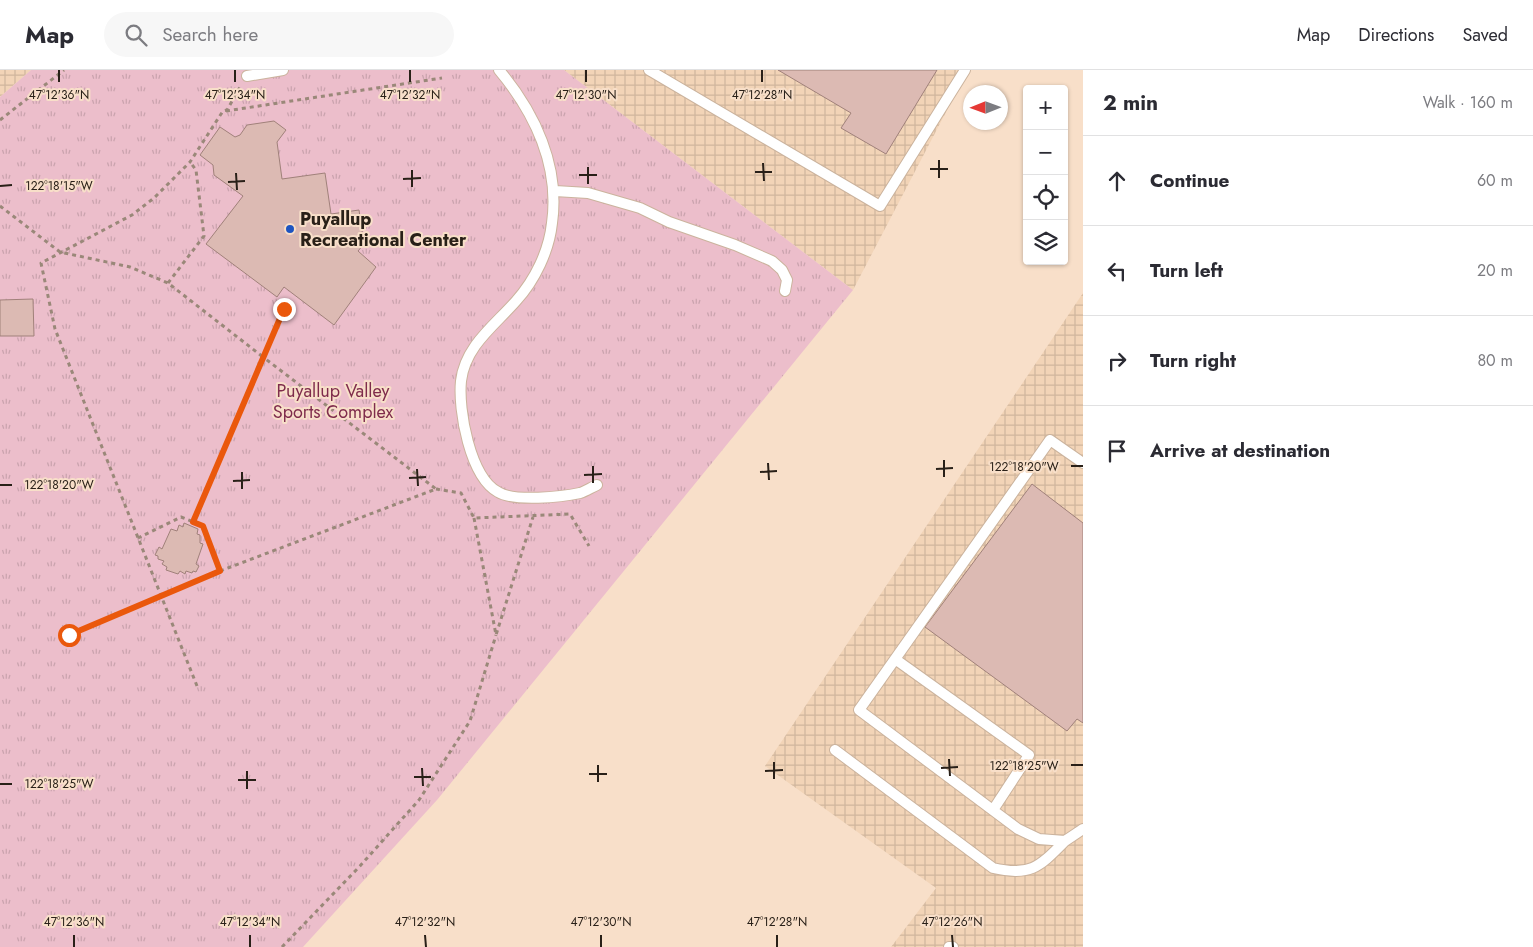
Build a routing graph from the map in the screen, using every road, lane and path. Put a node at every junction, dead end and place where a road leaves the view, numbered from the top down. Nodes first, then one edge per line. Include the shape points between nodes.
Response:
1 (64, 70) edge
2 (283, 70) edge
3 (499, 70) edge
4 (649, 70) edge
5 (965, 70) edge
6 (247, 76) joint
7 (442, 78) dead end
8 (223, 111) junction
9 (0, 120) edge
10 (190, 162) junction
11 (555, 192) junction
12 (0, 206) edge
13 (60, 252) junction
14 (168, 283) junction
15 (785, 291) dead end
16 (284, 309) dead end
17 (263, 357) junction
18 (1083, 463) edge
19 (597, 485) dead end
20 (436, 488) junction
21 (533, 517) junction
22 (474, 518) junction
23 (193, 522) junction
24 (138, 538) junction
25 (589, 546) dead end
26 (220, 571) junction
27 (161, 596) junction
28 (69, 635) dead end
29 (496, 635) junction
30 (895, 659) junction
31 (197, 686) dead end
32 (835, 750) dead end
33 (993, 810) junction
34 (1083, 829) edge
35 (1065, 841) junction
36 (282, 947) edge
37 (949, 947) edge
38 (954, 947) edge

1 - 9 path
2 - 6 lane
3 - 11 lane via 540,136 551,164
4 - 5 lane via 880,206
6 - 8 path
7 - 8 path
8 - 10 path
10 - 13 path via 132,215
10 - 14 path via 196,170 204,236
11 - 15 lane via 588,193 640,208 669,222 735,244 772,261 782,270 787,280
11 - 19 lane via 552,224 543,256 530,283 476,344 467,360 462,380 466,430 480,473 497,492 514,498 546,496 581,492
12 - 13 path
13 - 14 path via 130,267
13 - 24 path via 41,263 54,329
14 - 17 path
16 - 17 path
17 - 20 path
17 - 23 path
18 - 30 lane via 1050,440
20 - 22 path via 461,493
20 - 26 path
21 - 22 path
21 - 25 path via 570,514
21 - 29 path
22 - 29 path
23 - 24 path via 180,517
23 - 26 path via 203,526
24 - 27 path
26 - 27 path
27 - 28 path
27 - 31 path
29 - 36 path via 470,721 418,800
30 - 33 lane via 859,710
30 - 33 lane via 1029,755
32 - 35 lane via 993,868 1010,872 1028,870 1042,864
33 - 35 lane via 1018,829 1039,839
34 - 35 lane
37 - 38 lane

